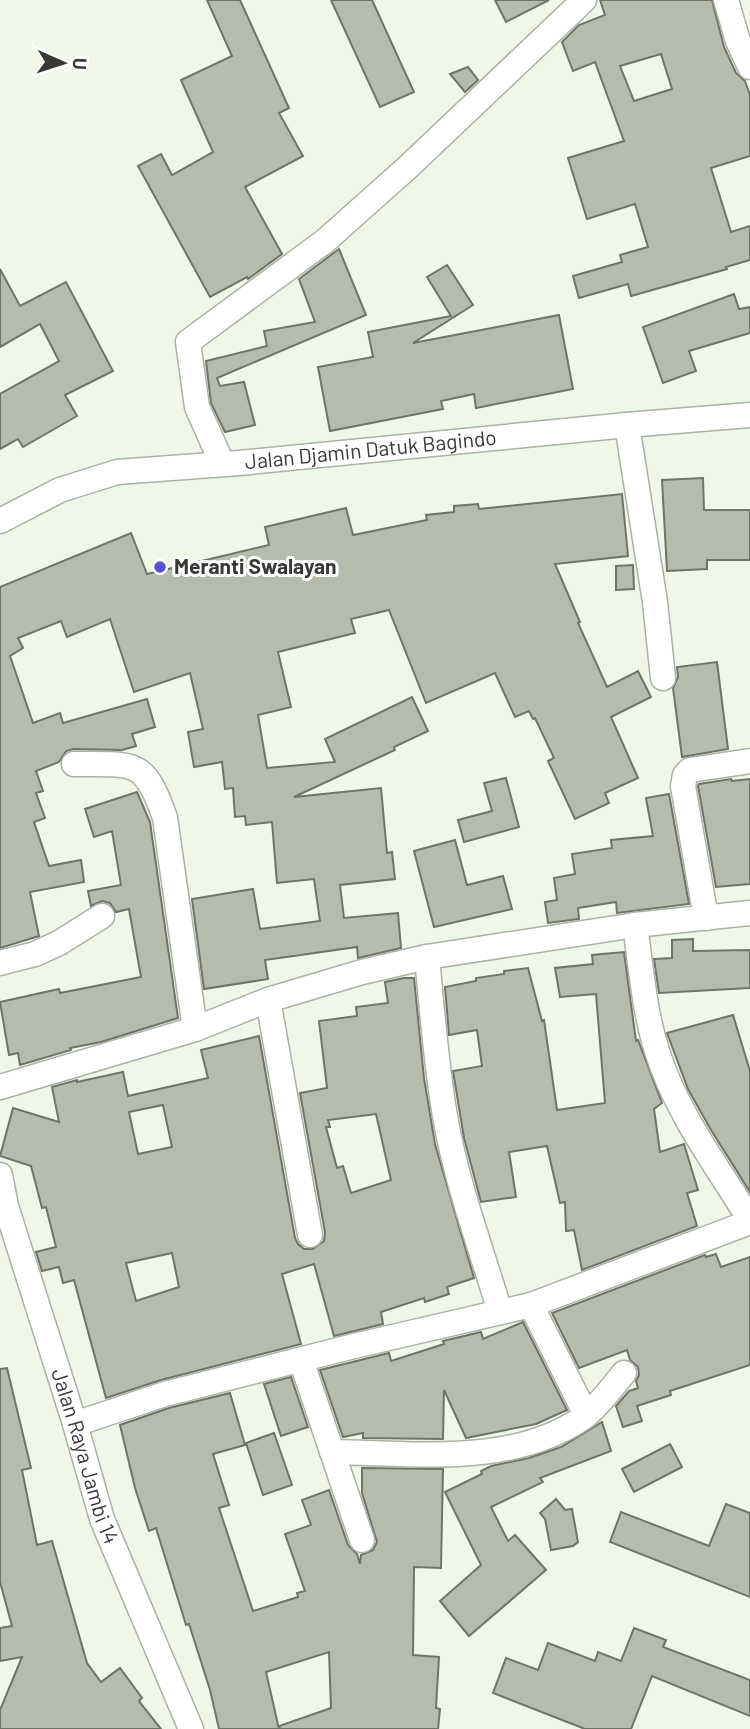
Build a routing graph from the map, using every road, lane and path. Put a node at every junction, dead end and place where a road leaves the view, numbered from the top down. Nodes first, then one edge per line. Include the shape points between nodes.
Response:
1 (583, 0) edge
2 (726, 0) edge
3 (750, 67) edge
4 (750, 415) edge
5 (627, 425) junction
6 (222, 463) junction
7 (0, 521) edge
8 (663, 678) dead end
9 (750, 761) edge
10 (74, 764) dead end
11 (750, 913) edge
12 (102, 916) dead end
13 (706, 918) junction
14 (635, 925) junction
15 (426, 957) junction
16 (0, 963) edge
17 (268, 1000) junction
18 (195, 1029) junction
19 (0, 1087) edge
20 (0, 1175) edge
21 (3, 1207) edge
22 (750, 1221) edge
23 (310, 1235) dead end
24 (531, 1305) junction
25 (500, 1312) junction
26 (301, 1360) junction
27 (624, 1373) dead end
28 (586, 1415) junction
29 (75, 1424) junction
30 (332, 1452) junction
31 (362, 1540) dead end
32 (191, 1729) edge

1 - 6 street via 325,241 188,342 197,407
2 - 3 street
4 - 5 street, Jalan Djamin Datuk Bagindo
5 - 6 street, Jalan Djamin Datuk Bagindo
5 - 8 street
6 - 7 street, Jalan Djamin Datuk Bagindo via 117,472 60,490
9 - 13 street via 690,769 685,775 683,786
10 - 18 street via 125,764 141,770 155,789 165,818
11 - 13 street
12 - 16 street via 59,943
13 - 14 street
14 - 15 street
14 - 22 street via 648,1014 667,1079
15 - 17 street
15 - 25 street via 445,1118
17 - 18 street
17 - 23 street
18 - 19 street
20 - 21 street, Jalan Raya Jambi 14
21 - 29 street, Jalan Raya Jambi 14
22 - 24 street
24 - 25 street
24 - 28 street
25 - 26 street
26 - 29 street via 165,1394
26 - 30 street
27 - 28 street
28 - 30 street via 556,1433 480,1452
29 - 32 street, Jalan Raya Jambi 14 via 102,1520
30 - 31 street

